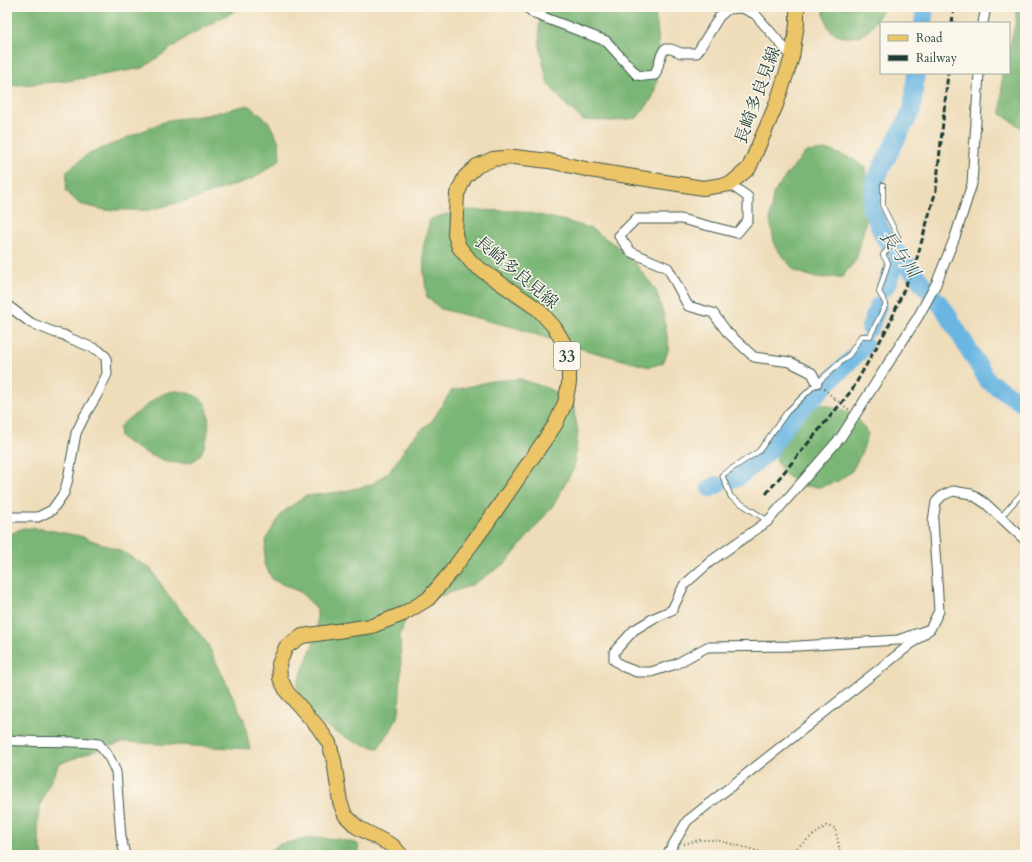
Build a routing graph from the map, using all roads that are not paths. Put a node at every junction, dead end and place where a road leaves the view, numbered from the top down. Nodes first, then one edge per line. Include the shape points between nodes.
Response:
1 (526, 7) edge
2 (797, 7) edge
3 (986, 7) edge
4 (983, 22) edge
5 (792, 57) junction
6 (979, 74) edge
7 (730, 184) junction
8 (884, 185) dead end
9 (7, 305) edge
10 (817, 383) junction
11 (1025, 490) edge
12 (7, 517) edge
13 (1000, 518) junction
14 (768, 521) junction
15 (1025, 540) edge
16 (930, 629) junction
17 (7, 740) edge
18 (669, 852) edge
19 (125, 855) edge
20 (401, 855) edge

1 - 5 street via 535,14 606,41 637,75 655,75 661,53 665,48 696,54 718,17 728,9 742,8 755,14
2 - 5 main road, 長崎多良見線 via 798,24
3 - 4 street
5 - 7 main road, 長崎多良見線 via 776,105 749,168
6 - 14 street via 972,184 936,284 918,317 841,437
7 - 10 street via 748,197 748,220 737,233 680,219 636,220 619,236 631,252 668,268 688,306 713,314 727,332 754,357 790,362 812,373
7 - 20 main road, 長崎多良見線 / 33 via 703,188 514,157 493,159 478,166 465,177 457,194 455,211 455,235 459,247 473,264 539,310 555,328 566,347 569,364 565,403 555,425 487,523 428,599 403,614 372,626 302,636 286,647 279,664 280,678 286,692 329,743 340,802 345,815 356,827 393,846
8 - 10 lane via 884,207 898,237 883,256 888,263 879,292 886,304 870,336 861,336 850,354
9 - 12 street via 31,323 98,350 106,357 107,374 76,434 64,492 52,510 38,517
10 - 14 lane via 787,412 759,451 722,475 731,497
11 - 13 lane
13 - 15 street
13 - 16 street via 986,503 971,494 953,491 943,495 936,502 933,521 939,611
14 - 16 street via 711,561 684,585 672,610 634,630 614,652 614,660 637,672 651,672 676,664 707,646 798,646 898,640
16 - 18 street via 687,821
17 - 19 street via 99,744 116,772 121,837

